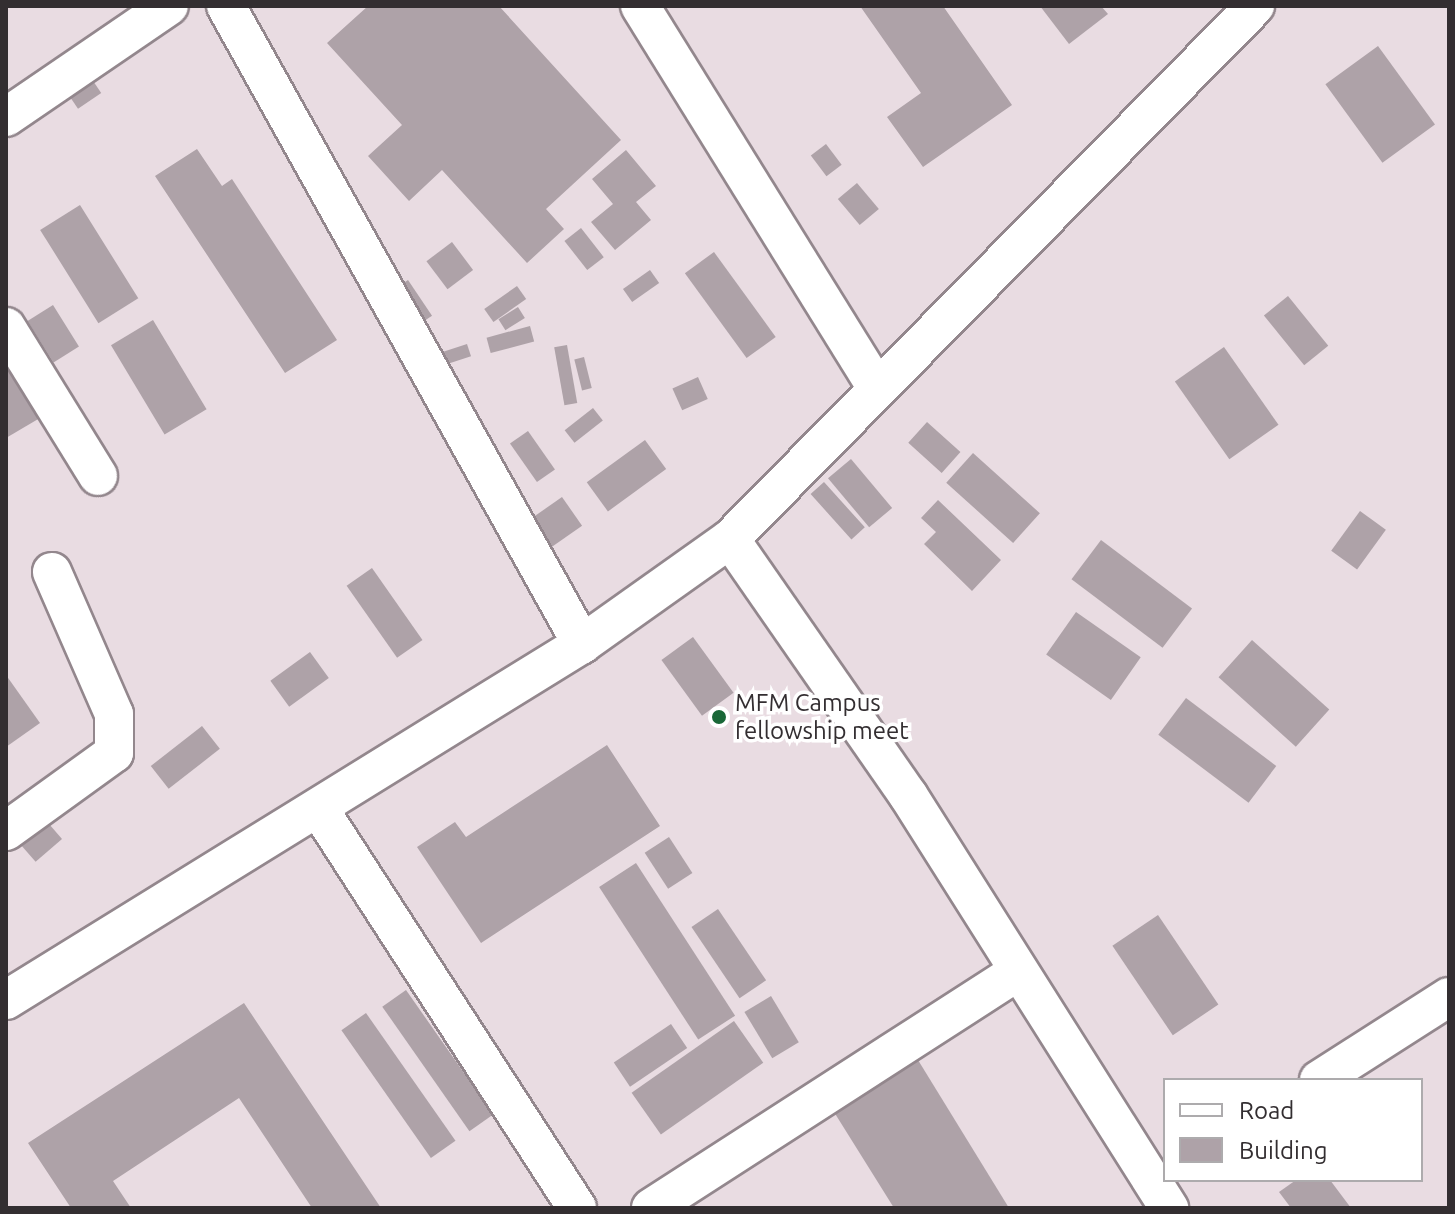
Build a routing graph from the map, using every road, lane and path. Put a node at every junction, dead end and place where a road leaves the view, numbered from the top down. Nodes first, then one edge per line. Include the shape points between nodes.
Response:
1 (169, 6) edge
2 (226, 6) edge
3 (640, 6) edge
4 (1255, 6) edge
5 (6, 117) edge
6 (6, 327) edge
7 (877, 388) junction
8 (98, 476) dead end
9 (730, 539) junction
10 (52, 572) dead end
11 (582, 644) junction
12 (319, 809) junction
13 (6, 831) edge
14 (1016, 973) junction
15 (1449, 997) edge
16 (6, 1000) edge
17 (1322, 1078) edge
18 (1162, 1190) edge
19 (577, 1208) edge
20 (651, 1208) edge

1 - 5 street
2 - 11 street
3 - 7 street
4 - 7 street
6 - 8 street
7 - 9 street
9 - 11 street
9 - 14 street via 908,795
10 - 13 street via 114,714 114,753
11 - 12 street
12 - 16 street
12 - 19 street
14 - 18 street
14 - 20 street
15 - 17 street

